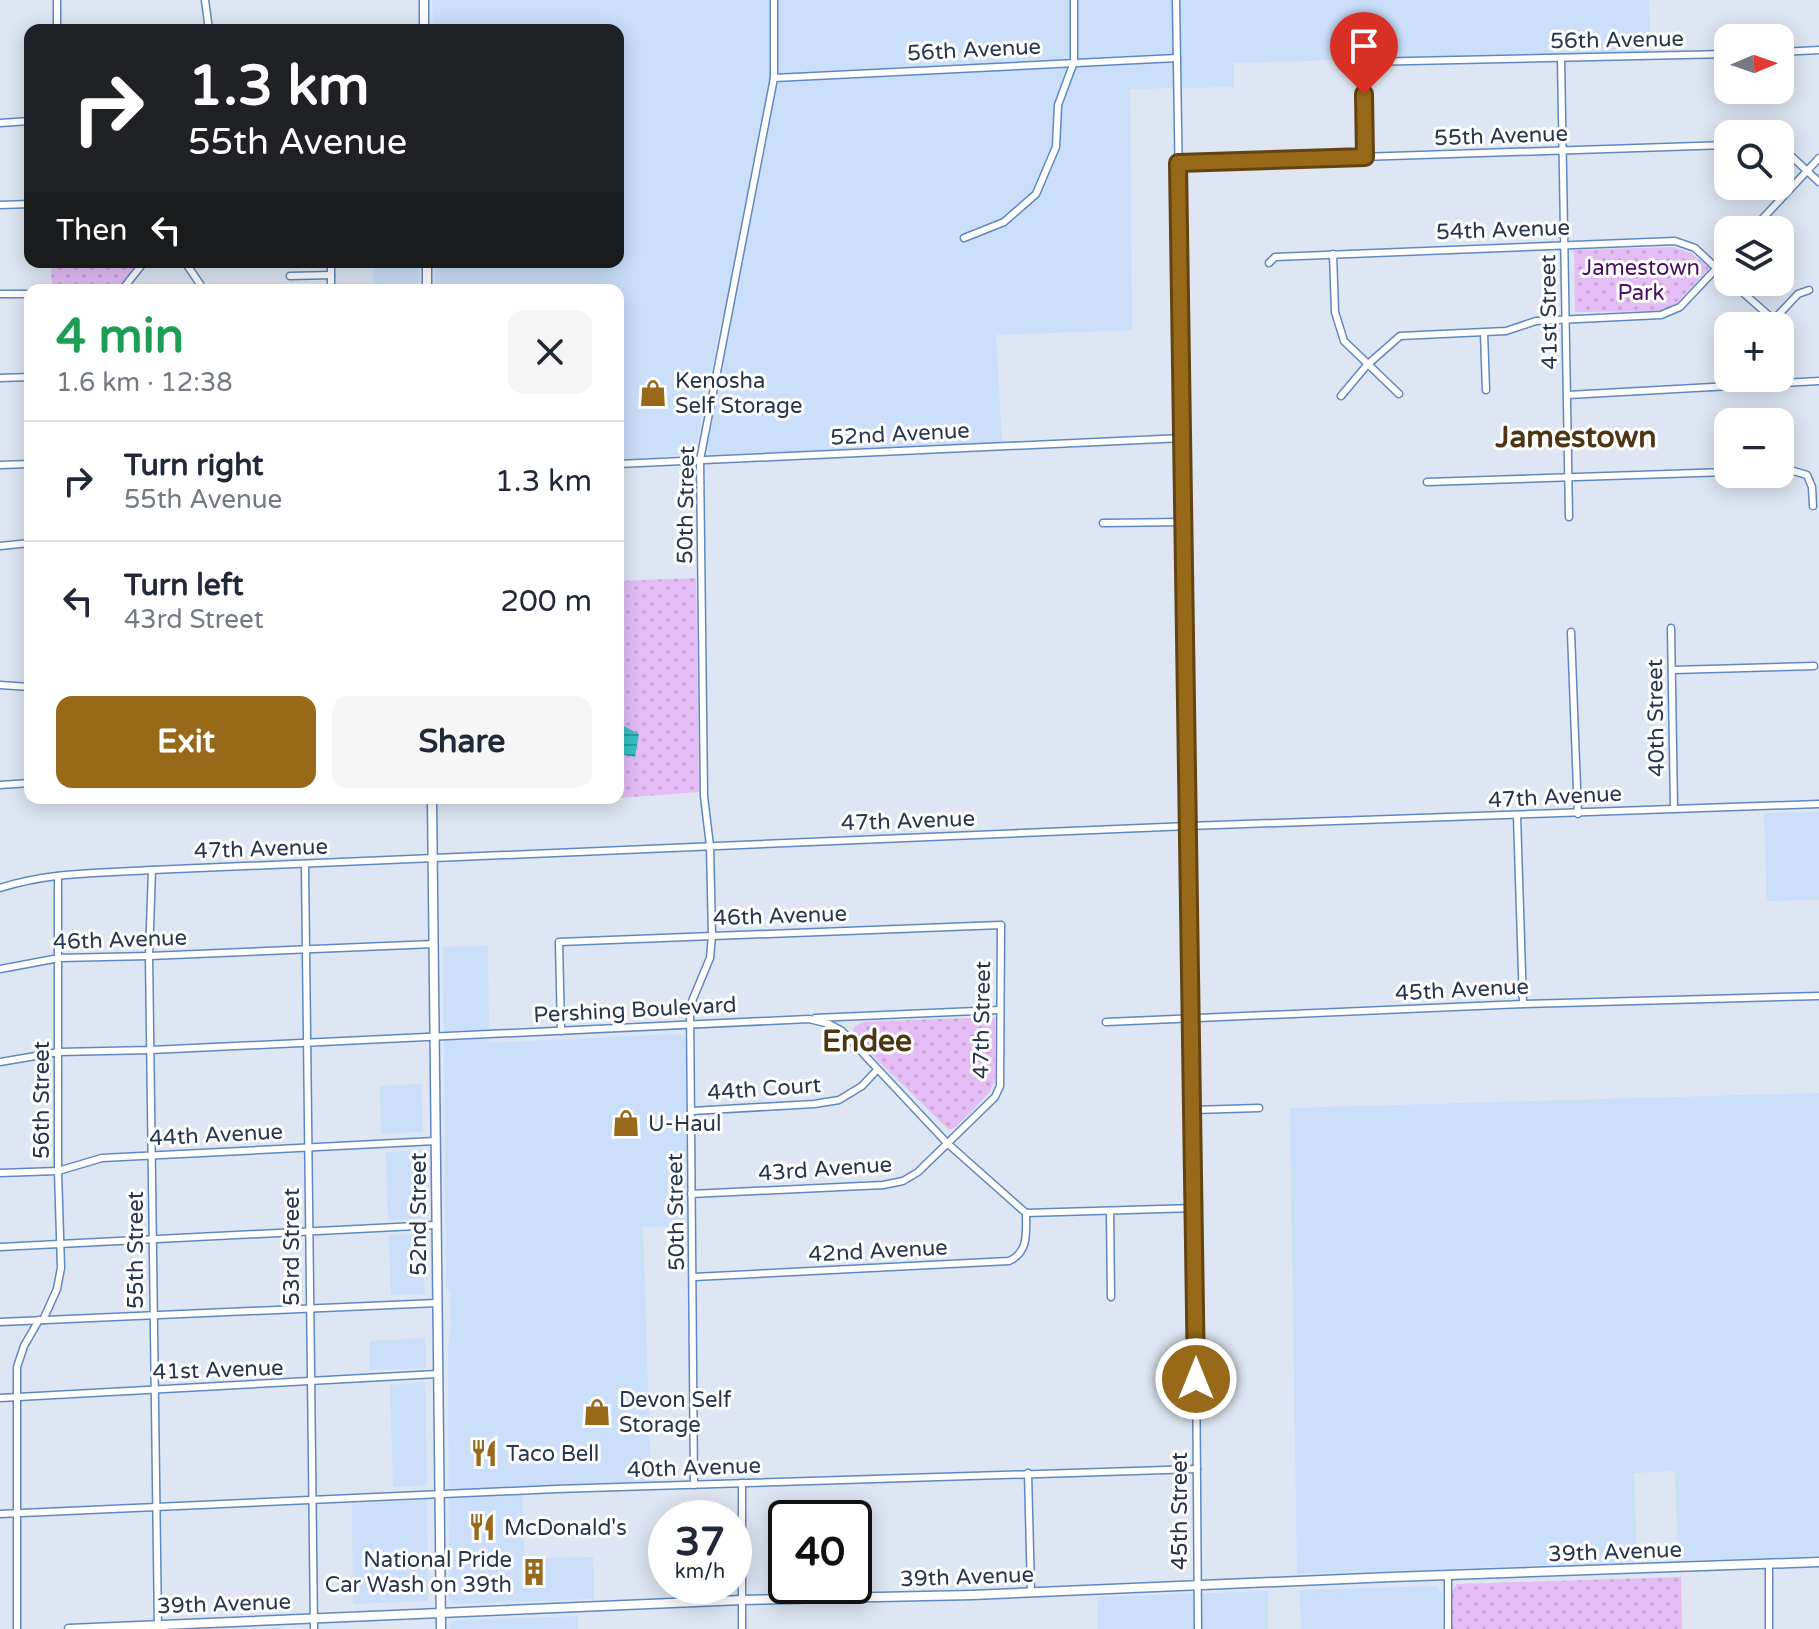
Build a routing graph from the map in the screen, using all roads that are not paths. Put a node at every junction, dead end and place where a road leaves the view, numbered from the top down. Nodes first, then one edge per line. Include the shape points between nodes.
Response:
1 (57, 0) edge
2 (205, 0) edge
3 (424, 0) edge
4 (774, 0) edge
5 (1074, 0) edge
6 (1176, 0) edge
7 (57, 24) edge
8 (208, 24) edge
9 (424, 24) edge
10 (1819, 50) edge
11 (1794, 51) edge
12 (1714, 54) edge
13 (1177, 58) junction
14 (1561, 58) junction
15 (1074, 62) junction
16 (774, 78) junction
17 (24, 121) edge
18 (0, 123) edge
19 (1714, 146) edge
20 (1562, 151) junction
21 (1365, 157) junction
22 (1819, 158) edge
23 (1794, 159) edge
24 (1178, 163) junction
25 (1806, 172) junction
26 (1819, 182) edge
27 (24, 204) edge
28 (0, 205) edge
29 (1765, 216) edge
30 (964, 238) dead end
31 (1564, 244) junction
32 (1333, 254) junction
33 (1269, 263) dead end
34 (1714, 266) edge
35 (139, 268) edge
36 (331, 268) edge
37 (1714, 270) edge
38 (331, 275) junction
39 (290, 276) dead end
40 (127, 284) edge
41 (331, 284) edge
42 (1809, 290) dead end
43 (0, 294) edge
44 (24, 294) edge
45 (1745, 296) edge
46 (1761, 312) edge
47 (1781, 312) edge
48 (1566, 319) junction
49 (1484, 333) junction
50 (1367, 365) junction
51 (24, 377) edge
52 (0, 378) edge
53 (1819, 381) edge
54 (1794, 383) edge
55 (1714, 388) edge
56 (1486, 390) dead end
57 (1399, 394) dead end
58 (1568, 395) junction
59 (1341, 396) dead end
60 (1183, 438) junction
61 (700, 460) junction
62 (24, 464) edge
63 (624, 464) edge
64 (0, 465) edge
65 (1794, 471) edge
66 (1714, 472) edge
67 (1568, 477) junction
68 (1427, 482) dead end
69 (1813, 506) dead end
70 (1569, 517) dead end
71 (1184, 522) junction
72 (1103, 523) dead end
73 (24, 544) edge
74 (0, 546) edge
75 (1671, 628) dead end
76 (1571, 632) dead end
77 (1814, 666) dead end
78 (1673, 670) junction
79 (0, 685) edge
80 (24, 687) edge
81 (24, 783) edge
82 (0, 785) edge
83 (432, 804) edge
84 (1819, 804) edge
85 (1674, 808) junction
86 (1578, 814) junction
87 (1517, 816) junction
88 (1189, 826) junction
89 (710, 846) junction
90 (433, 860) junction
91 (305, 865) junction
92 (152, 870) junction
93 (58, 876) junction
94 (0, 888) edge
95 (1001, 925) joint
96 (712, 936) junction
97 (434, 944) junction
98 (305, 948) junction
99 (149, 956) junction
100 (59, 958) junction
101 (0, 969) edge
102 (1819, 996) edge
103 (1523, 1004) junction
104 (999, 1010) junction
105 (809, 1019) junction
106 (1192, 1020) junction
107 (1106, 1022) dead end
108 (690, 1025) junction
109 (561, 1031) junction
110 (434, 1036) junction
111 (307, 1042) junction
112 (151, 1050) junction
113 (59, 1052) junction
114 (0, 1062) edge
115 (877, 1070) junction
116 (1259, 1108) dead end
117 (1193, 1110) junction
118 (692, 1111) junction
119 (435, 1141) junction
120 (947, 1143) junction
121 (309, 1147) junction
122 (153, 1155) junction
123 (58, 1171) junction
124 (0, 1173) edge
125 (691, 1194) junction
126 (1195, 1208) junction
127 (1110, 1211) junction
128 (1026, 1213) junction
129 (436, 1225) junction
130 (309, 1231) junction
131 (153, 1240) junction
132 (61, 1244) junction
133 (0, 1247) edge
134 (694, 1277) junction
135 (1111, 1297) dead end
136 (437, 1303) junction
137 (310, 1307) junction
138 (153, 1315) junction
139 (41, 1320) junction
140 (0, 1322) edge
141 (437, 1374) junction
142 (311, 1383) junction
143 (156, 1389) junction
144 (15, 1397) junction
145 (0, 1398) edge
146 (1197, 1469) junction
147 (1028, 1473) junction
148 (742, 1483) junction
149 (694, 1485) junction
150 (438, 1494) junction
151 (312, 1500) junction
152 (742, 1500) edge
153 (157, 1506) junction
154 (0, 1514) edge
155 (15, 1514) junction
156 (1819, 1562) edge
157 (1769, 1563) junction
158 (1448, 1575) junction
159 (1198, 1584) junction
160 (1031, 1592) junction
161 (752, 1600) edge
162 (656, 1604) edge
163 (742, 1604) edge
164 (440, 1614) junction
165 (314, 1618) junction
166 (158, 1626) edge
167 (17, 1629) edge
168 (69, 1629) edge
169 (314, 1629) edge
170 (441, 1629) edge
171 (742, 1629) edge
172 (1198, 1629) edge
173 (1448, 1629) edge
174 (1769, 1629) edge

1 - 7 street
2 - 8 street
3 - 9 main road
4 - 16 street, 50th Street
5 - 15 street
6 - 13 street, 45th Street
10 - 11 street
12 - 14 street, 56th Avenue
13 - 15 street, 56th Avenue
13 - 24 street, 45th Street
14 - 20 street, 41st Street
14 - 21 street, 56th Avenue via 1364,62
15 - 16 street, 56th Avenue
15 - 30 street via 1058,105 1056,147 1036,194 1004,222
16 - 61 street, 50th Street
17 - 18 street
19 - 20 street, 55th Avenue
20 - 21 street, 55th Avenue
20 - 31 street, 41st Street
21 - 24 street, 55th Avenue
22 - 25 street
23 - 25 street
24 - 60 street, 45th Street
25 - 26 street
25 - 29 street
27 - 28 street
31 - 32 street, 54th Avenue
31 - 34 street, 54th Avenue via 1675,241 1695,248
31 - 48 street, 41st Street
32 - 33 street, 54th Avenue via 1275,257
32 - 50 street via 1335,312 1344,341
35 - 40 street
36 - 38 street
37 - 48 street via 1680,307 1661,315
38 - 39 street
38 - 41 street
42 - 47 street
43 - 44 street
45 - 46 street, 54th Avenue
48 - 49 street
48 - 58 street, 41st Street
49 - 50 street via 1400,336
49 - 56 street
50 - 57 street
50 - 59 street
51 - 52 street
53 - 54 street
55 - 58 street
58 - 67 street, 41st Street
60 - 61 street, 52nd Avenue
60 - 71 street, 45th Street
61 - 63 street, 52nd Avenue
61 - 89 street, 50th Street via 704,796
62 - 64 street
65 - 69 street via 1807,475
66 - 67 street
67 - 68 street
67 - 70 street, 41st Street
71 - 72 street
71 - 88 street, 45th Street
73 - 74 street
75 - 78 street, 40th Street
76 - 86 street
77 - 78 street
78 - 85 street, 40th Street
79 - 80 street
81 - 82 street
83 - 90 main road, 52nd Street
84 - 85 street, 47th Avenue
85 - 86 street, 47th Avenue
86 - 87 street, 47th Avenue
87 - 88 street, 47th Avenue
87 - 103 street
88 - 89 street, 47th Avenue
88 - 106 street, 45th Street
89 - 90 street, 47th Avenue
89 - 96 street, 50th Street
90 - 91 street, 47th Avenue
90 - 97 main road, 52nd Street
91 - 92 street, 47th Avenue
91 - 98 street, 53rd Street
92 - 93 street, 47th Avenue
92 - 99 street, 55th Street
93 - 94 street, 47th Avenue
93 - 100 street, 56th Street
95 - 96 street, 46th Avenue
95 - 104 street, 47th Street
96 - 108 street, 50th Street via 710,958 690,1006
96 - 109 street, 46th Avenue via 559,942
97 - 98 street, 46th Avenue
97 - 110 main road, 52nd Street
98 - 99 street, 46th Avenue
98 - 111 street, 53rd Street
99 - 100 street, 46th Avenue
99 - 112 street, 55th Street
100 - 101 street, 46th Avenue
100 - 113 street, 56th Street
102 - 103 street, 45th Avenue
103 - 106 street, 45th Avenue
104 - 105 street
104 - 120 street, 47th Street via 1000,1086
105 - 108 street, Pershing Boulevard
105 - 115 street, Pershing Boulevard via 842,1031
106 - 107 street, 45th Avenue
106 - 117 street, 45th Street
108 - 109 street, Pershing Boulevard
108 - 118 street, 50th Street
109 - 110 street, Pershing Boulevard
110 - 111 street, Pershing Boulevard
110 - 119 main road, 52nd Street
111 - 112 street, Pershing Boulevard
111 - 121 street, 53rd Street
112 - 113 street, Pershing Boulevard
112 - 122 street, 55th Street
113 - 114 street, Pershing Boulevard
113 - 123 street, 56th Street
115 - 118 street, 44th Court via 839,1100
115 - 120 street, Pershing Boulevard
116 - 117 street
117 - 126 street, 45th Street
118 - 125 street, 50th Street
119 - 121 street, 44th Avenue
119 - 129 main road, 52nd Street
120 - 125 street, 43rd Avenue via 918,1172 893,1183
120 - 128 street, Pershing Boulevard
121 - 122 street, 44th Avenue
121 - 130 street, 53rd Street
122 - 123 street, 44th Avenue via 102,1158
122 - 131 street, 55th Street
123 - 124 street, 44th Avenue
123 - 132 street, 56th Street
125 - 134 street, 50th Street
126 - 127 street
126 - 146 street, 45th Street
127 - 128 street
127 - 135 street
128 - 134 street, 42nd Avenue via 1026,1244 1020,1256 1009,1261
129 - 130 street
129 - 136 main road, 52nd Street
130 - 131 street
130 - 137 street, 53rd Street
131 - 132 street
131 - 138 street, 55th Street
132 - 133 street
132 - 139 street, 56th Street via 57,1289
134 - 149 street, 50th Street
136 - 137 street
136 - 141 main road, 52nd Street
137 - 138 street
137 - 142 street, 53rd Street
138 - 139 street
138 - 143 street, 55th Street
139 - 140 street
139 - 144 street, 56th Street via 24,1346
141 - 142 street, 41st Avenue
141 - 150 main road, 52nd Street
142 - 143 street, 41st Avenue
142 - 151 street, 53rd Street
143 - 144 street, 41st Avenue
143 - 153 street, 55th Street
144 - 145 street, 41st Avenue
144 - 155 street, 56th Street
146 - 147 street, 40th Avenue
146 - 159 street, 45th Street
147 - 148 street, 40th Avenue
147 - 160 street
148 - 149 street, 40th Avenue
148 - 152 street
149 - 150 street, 40th Avenue
150 - 151 street, 40th Avenue
150 - 164 main road, 52nd Street
151 - 153 street, 40th Avenue
151 - 165 street, 53rd Street
153 - 155 street, 40th Avenue
153 - 166 street, 55th Street
154 - 155 street, 40th Avenue
155 - 167 street, 56th Street
156 - 157 main road, 39th Avenue
157 - 158 main road, 39th Avenue
157 - 174 street
158 - 159 main road, 39th Avenue
158 - 173 street
159 - 160 main road, 39th Avenue
159 - 172 street, 45th Street
160 - 161 main road, 39th Avenue
162 - 164 main road, 39th Avenue
163 - 171 street
164 - 165 main road, 39th Avenue
164 - 170 main road, 52nd Street
165 - 166 main road, 39th Avenue
165 - 169 street, 53rd Street
166 - 168 main road, 39th Avenue

